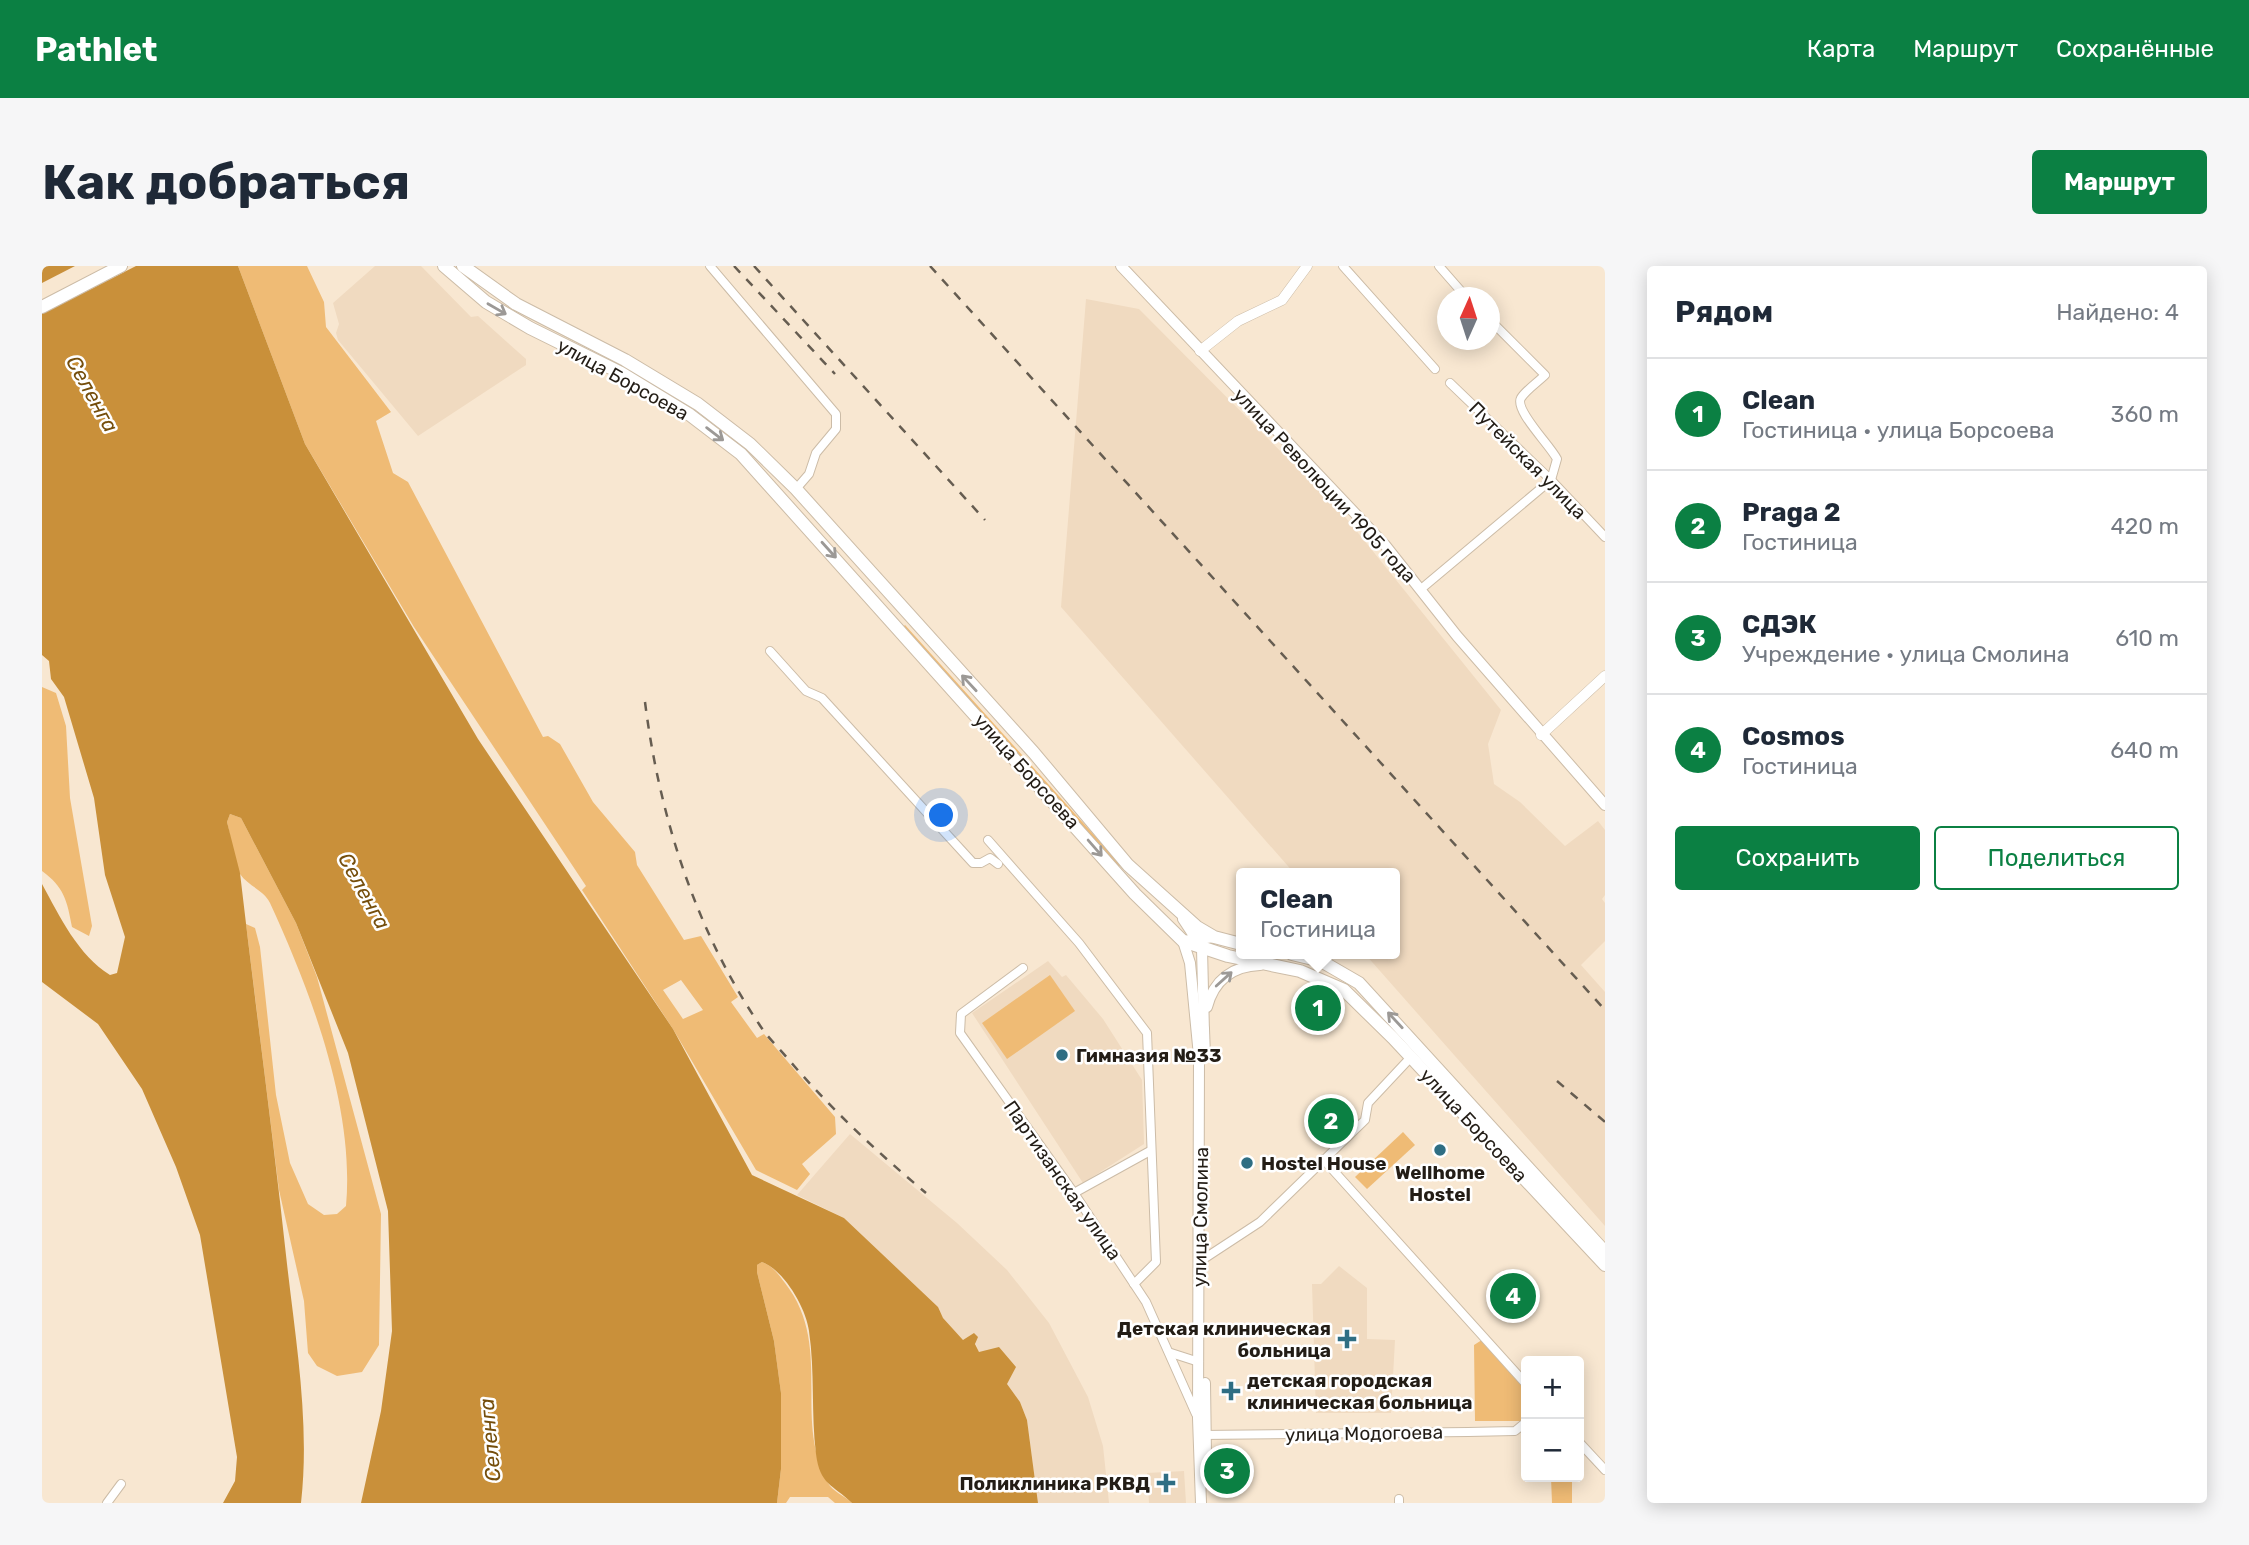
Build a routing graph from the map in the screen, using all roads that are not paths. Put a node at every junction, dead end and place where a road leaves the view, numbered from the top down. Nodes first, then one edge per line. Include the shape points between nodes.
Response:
1 (104, 266) edge
2 (121, 266) edge
3 (444, 266) edge
4 (463, 266) edge
5 (710, 266) edge
6 (1121, 266) edge
7 (1307, 266) edge
8 (1343, 266) edge
9 (1439, 266) edge
10 (1457, 287) edge
11 (42, 297) edge
12 (42, 307) edge
13 (1500, 331) edge
14 (1200, 351) junction
15 (1435, 369) dead end
16 (1450, 383) dead end
17 (1551, 480) junction
18 (796, 489) junction
19 (784, 500) junction
20 (1605, 537) edge
21 (1421, 589) junction
22 (770, 651) dead end
23 (1605, 676) edge
24 (1541, 735) junction
25 (1605, 805) edge
26 (988, 840) dead end
27 (998, 864) dead end
28 (1123, 869) junction
29 (1180, 914) junction
30 (1214, 937) junction
31 (1183, 942) junction
32 (1200, 943) junction
33 (1236, 943) edge
34 (1236, 955) edge
35 (1248, 959) edge
36 (1313, 959) edge
37 (1263, 964) junction
38 (1023, 968) dead end
39 (1205, 1017) junction
40 (1204, 1029) junction
41 (1420, 1048) junction
42 (1199, 1056) junction
43 (1410, 1058) junction
44 (1150, 1151) junction
45 (1323, 1159) junction
46 (1074, 1193) junction
47 (1605, 1252) edge
48 (1203, 1260) junction
49 (1605, 1265) edge
50 (1134, 1284) junction
51 (1171, 1353) junction
52 (1199, 1362) junction
53 (1521, 1378) edge
54 (1198, 1418) junction
55 (1521, 1426) edge
56 (1202, 1434) junction
57 (1584, 1447) edge
58 (1605, 1470) edge
59 (121, 1484) dead end
60 (107, 1503) edge
61 (1201, 1503) edge
62 (1207, 1503) edge

1 - 11 main road
2 - 12 main road
3 -> 19 main road, улица Борсоева via 486,302 690,415 741,454
4 - 18 main road, улица Борсоева via 516,304 698,404 750,444
5 - 18 street via 836,414 836,429
6 - 14 main road, улица Революции 1905 года
7 - 14 street via 1282,300 1238,321
8 - 15 street
9 - 10 street
13 - 17 street via 1545,375 1518,406 1557,459
14 - 21 main road, улица Революции 1905 года via 1385,545
16 - 17 street, Путейская улица
17 - 20 street, Путейская улица
17 - 21 street
18 - 19 main road
28 -> 18 main road, улица Борсоева via 1034,753
19 -> 28 main road, улица Борсоева
21 - 24 main road, улица Революции 1905 года
22 - 27 street via 806,691 822,698 973,863 990,858
23 - 24 street
24 - 25 main road, улица Революции 1905 года
26 - 44 street via 1079,943 1147,1033
28 - 29 main road, улица Борсоева
28 - 31 main road, улица Борсоева
29 - 30 main road, улица Борсоева
29 - 32 main road
30 - 32 main road
30 - 33 main road, улица Борсоева
31 - 32 main road, улица Борсоева
31 - 42 main road, улица Смолина via 1190,963
32 - 34 main road, улица Борсоева
32 - 39 main road, улица Смолина
35 - 37 main road, улица Борсоева
41 -> 36 main road, улица Борсоева via 1359,983
39 -> 37 main road via 1215,986 1227,975
37 - 43 main road, улица Борсоева via 1300,971 1344,990
38 - 46 street, Партизанская улица via 961,1014 960,1033
39 - 40 main road, улица Смолина
40 - 42 main road, улица Смолина
40 - 48 main road
41 - 43 street
41 - 47 main road, улица Борсоева
42 - 48 main road, улица Смолина
43 - 45 street via 1368,1103 1365,1120
43 - 49 main road, улица Борсоева
44 - 46 street
44 - 50 street via 1156,1262
45 - 48 street via 1260,1222
45 - 53 street
46 - 50 street, Партизанская улица
48 - 52 main road, улица Смолина
48 - 56 main road
50 - 51 street, Партизанская улица
51 - 52 street
51 - 54 street, Партизанская улица
52 - 54 main road, улица Смолина
54 - 56 main road, улица Смолина
55 - 56 street, улица Модогоева via 1515,1431 1480,1432
56 - 61 main road, улица Смолина
56 - 62 main road
57 - 58 street
59 - 60 street

